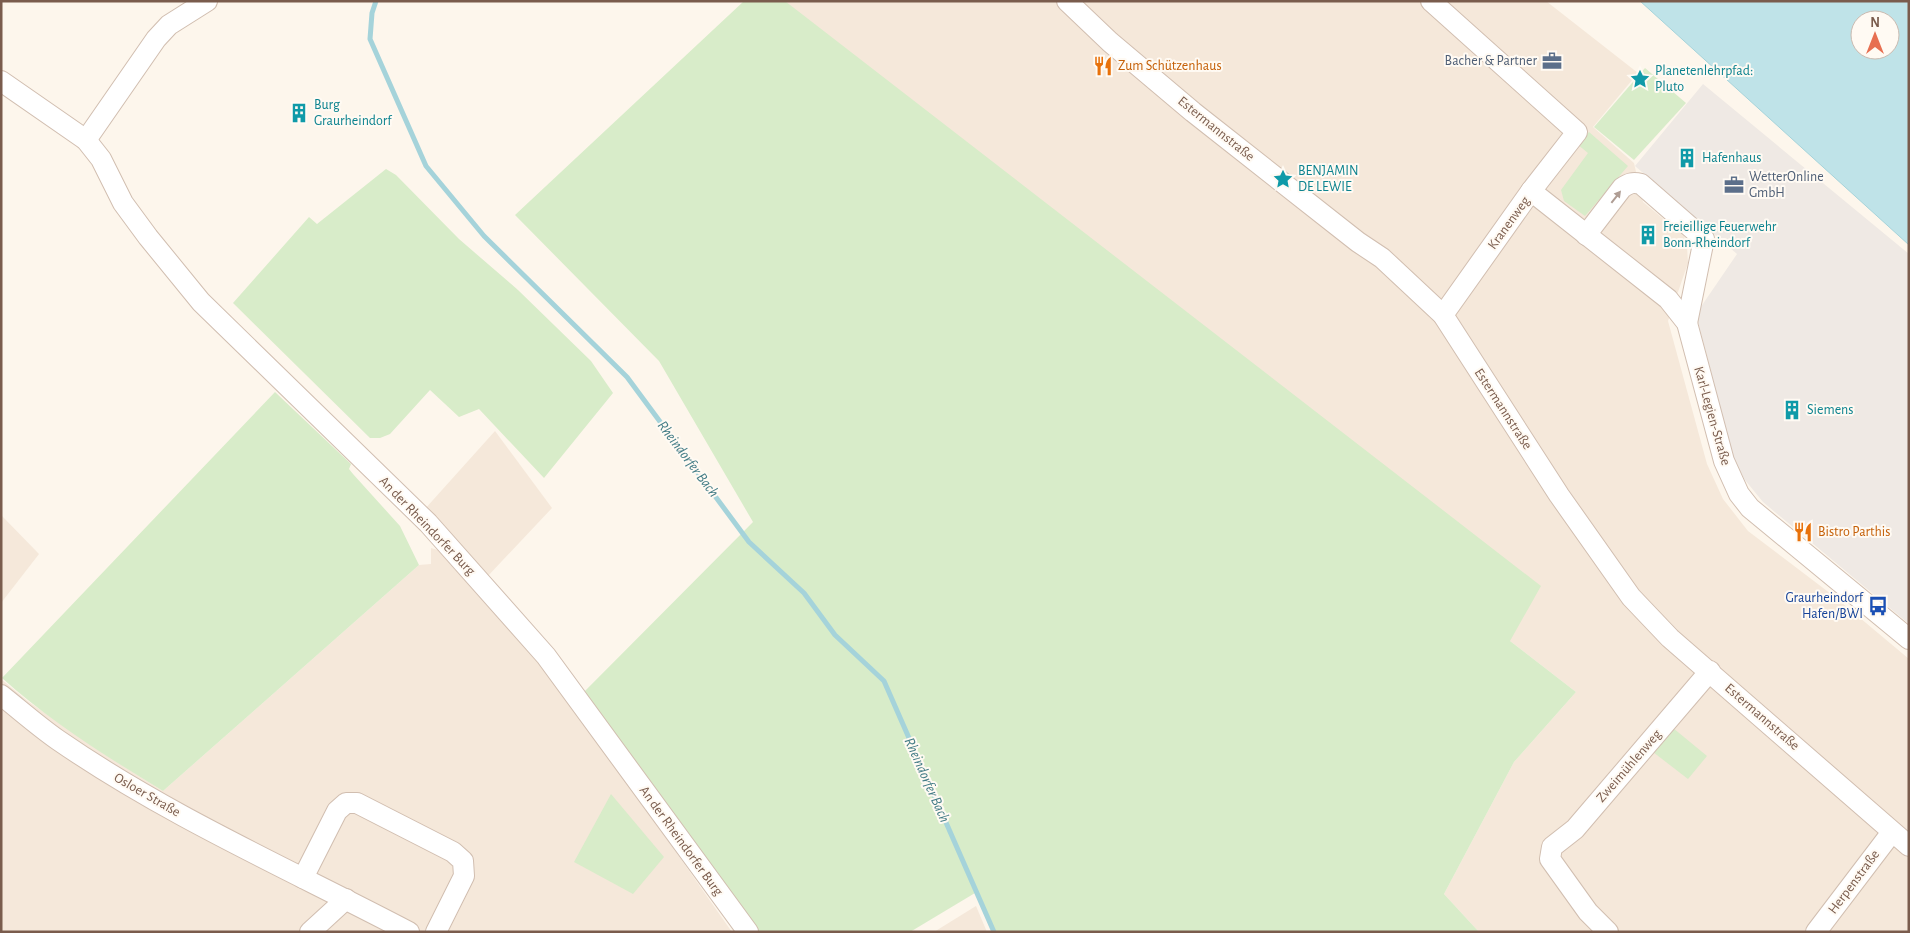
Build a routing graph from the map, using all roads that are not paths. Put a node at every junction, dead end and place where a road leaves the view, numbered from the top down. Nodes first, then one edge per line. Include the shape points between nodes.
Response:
1 (207, 1) edge
2 (1067, 1) edge
3 (1431, 1) edge
4 (1, 81) edge
5 (86, 140) junction
6 (1531, 191) junction
7 (1586, 235) junction
8 (1443, 316) junction
9 (1687, 323) junction
10 (1909, 638) edge
11 (1710, 671) junction
12 (1, 695) edge
13 (1892, 832) junction
14 (1909, 846) edge
15 (303, 878) junction
16 (346, 899) junction
17 (310, 932) edge
18 (409, 932) edge
19 (436, 932) edge
20 (748, 932) edge
21 (1608, 932) edge
22 (1816, 932) edge

1 - 5 street via 169,25 156,39
2 - 8 street, Estermannstraße via 1193,112 1382,258
3 - 6 street, Kranenweg via 1578,132
4 - 5 street, An der Rheindorfer Burg
5 - 20 street, An der Rheindorfer Burg via 101,159 123,203 201,302 428,522 546,656
6 - 7 street, Karl-Legien-Straße
6 - 8 street, Kranenweg
7 - 9 street, Karl-Legien-Straße via 1668,299
7 -> 9 street, Karl-Legien-Straße via 1622,188 1628,184 1641,184 1704,239
8 - 11 street, Estermannstraße via 1558,495 1631,597 1670,638
9 - 10 street, Karl-Legien-Straße via 1724,461 1739,494 1766,522
11 - 13 street, Estermannstraße
11 - 21 street, Zweimühlenweg via 1575,829 1552,847 1550,860 1588,912
12 - 15 street, Osloer Straße via 56,739 128,785
13 - 14 street, Estermannstraße
13 - 22 street, Herpenstraße
15 - 16 street, Osloer Straße
15 - 19 street via 337,811 346,803 357,803 453,852 463,861 464,876
16 - 17 street
16 - 18 street, Osloer Straße

